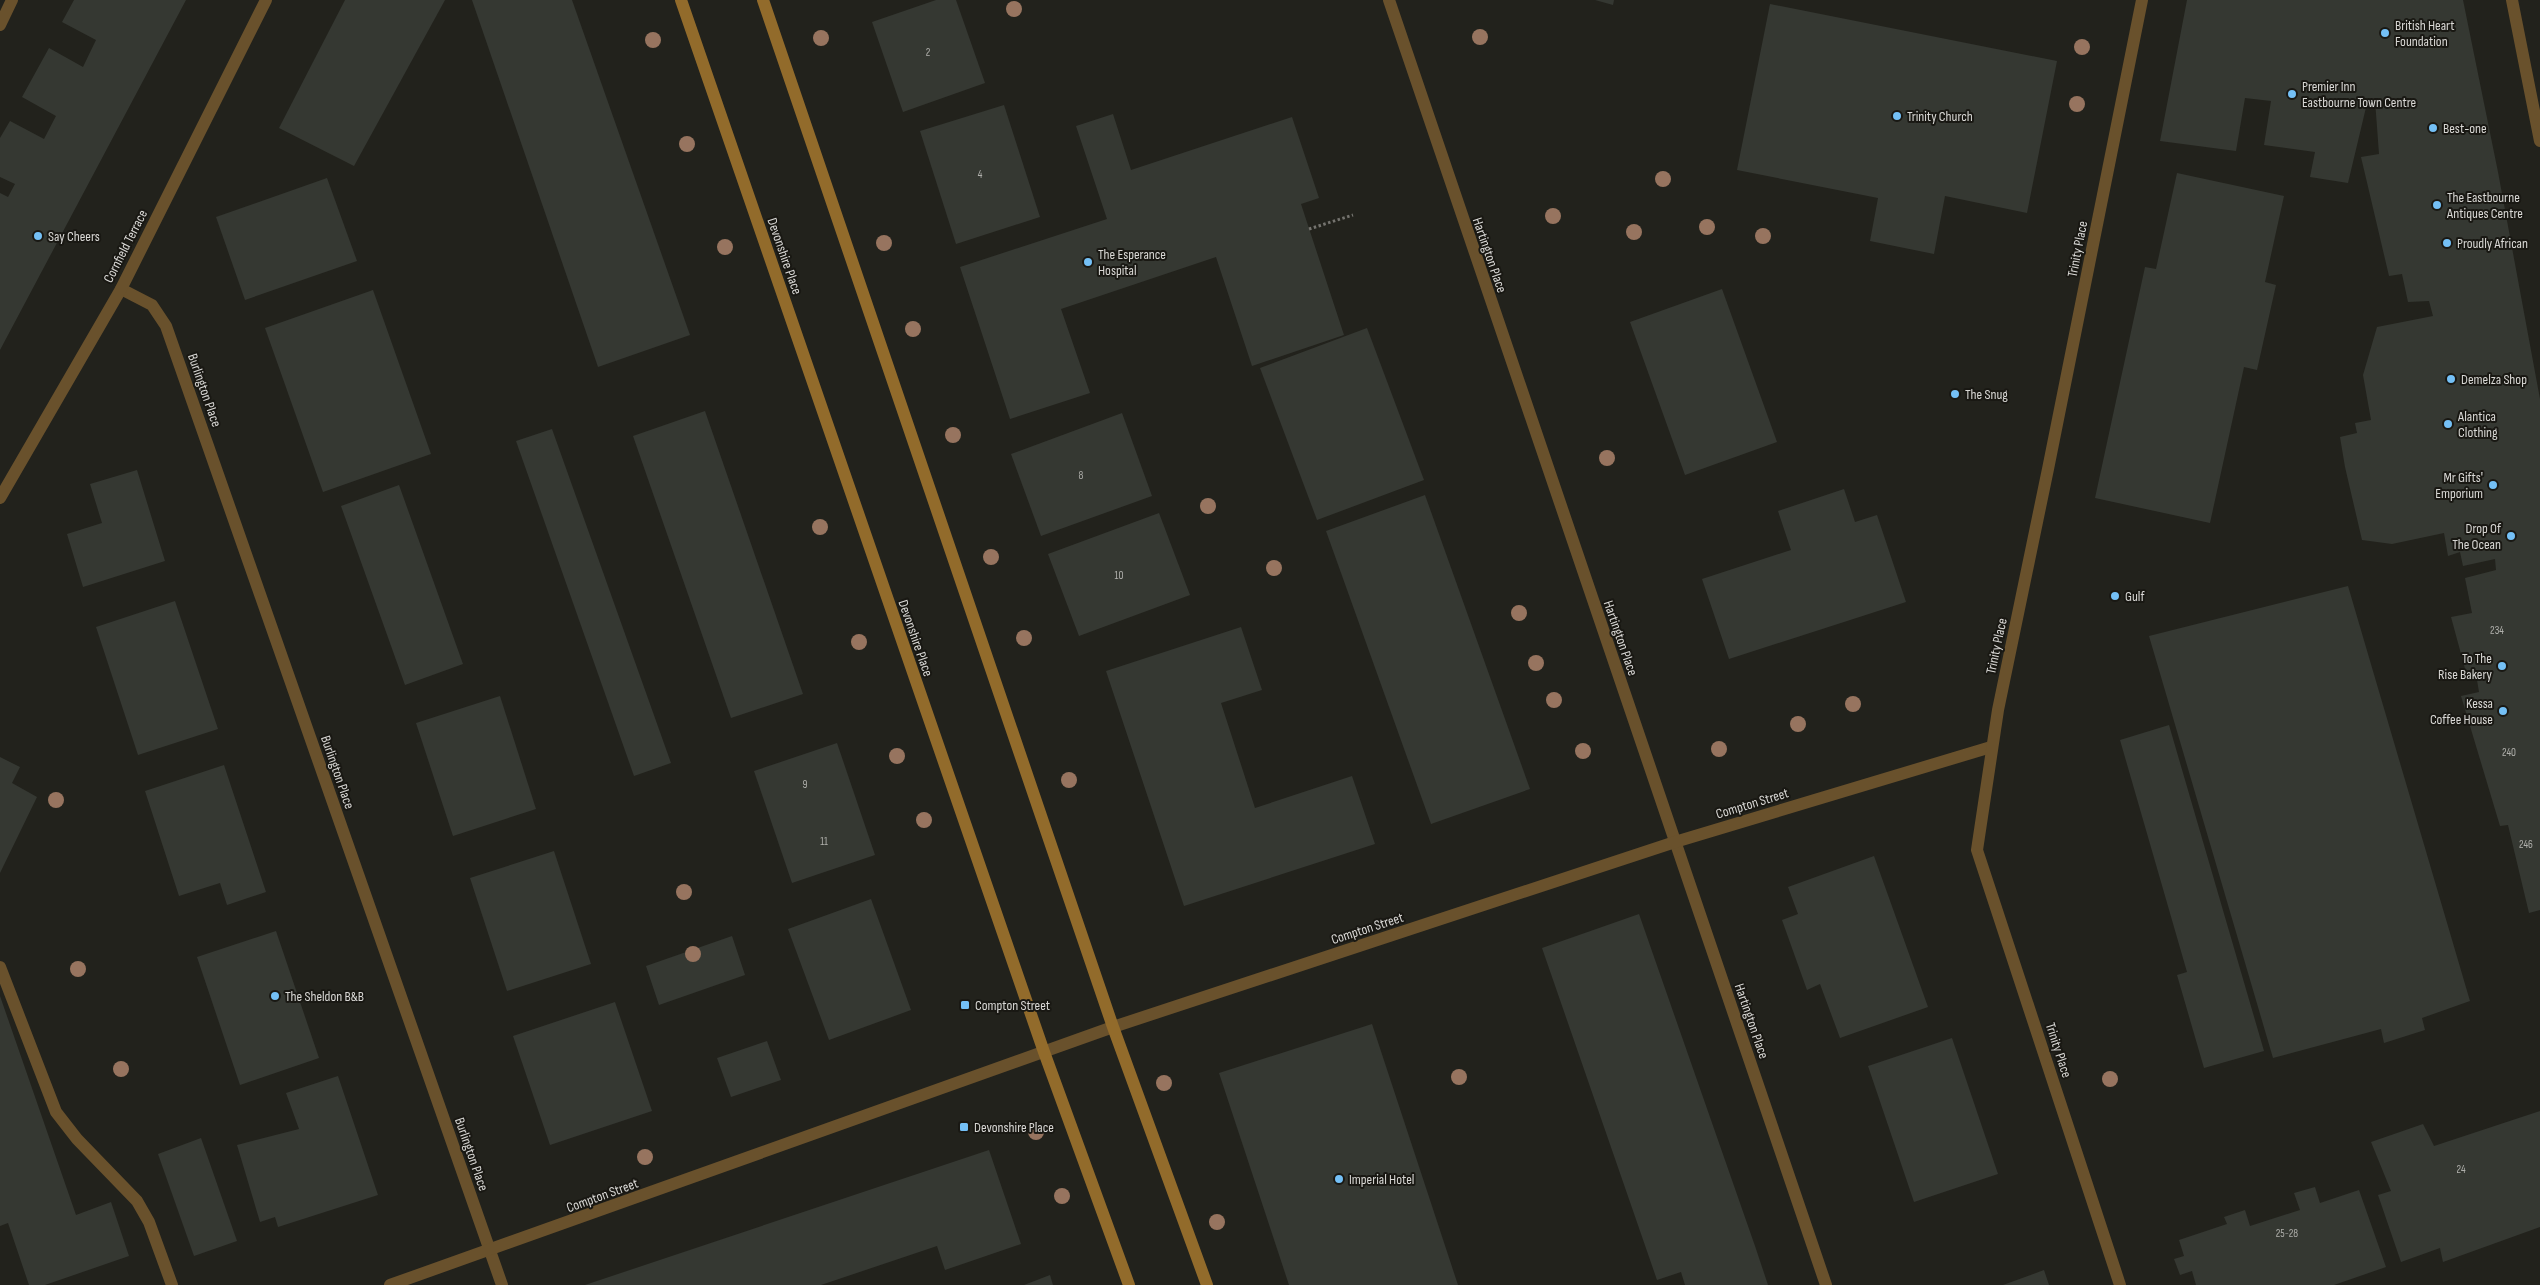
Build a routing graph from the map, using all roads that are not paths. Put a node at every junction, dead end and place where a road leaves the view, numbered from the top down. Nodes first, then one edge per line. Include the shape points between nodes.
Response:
1 (12, 0) edge
2 (266, 0) edge
3 (681, 0) edge
4 (764, 0) edge
5 (1389, 0) edge
6 (2142, 0) edge
7 (2512, 0) edge
8 (0, 25) edge
9 (2540, 141) edge
10 (120, 289) junction
11 (0, 498) edge
12 (1991, 747) junction
13 (1675, 842) junction
14 (0, 967) edge
15 (1113, 1027) junction
16 (1044, 1052) junction
17 (490, 1251) junction
18 (172, 1285) edge
19 (390, 1285) edge
20 (502, 1285) edge
21 (1128, 1285) edge
22 (1206, 1285) edge
23 (1826, 1285) edge
24 (2120, 1285) edge

1 - 8 street
2 - 10 street, Cornfield Terrace
3 - 16 main road, Devonshire Place
4 - 15 main road
5 - 13 street, Hartington Place
6 - 12 street, Trinity Place
7 - 9 street
10 - 11 street, Cornfield Terrace
10 - 17 street, Burlington Place via 152,305 166,326
12 - 13 street, Compton Street
12 - 24 street, Trinity Place via 1977,850
13 - 15 street, Compton Street
13 - 23 street, Hartington Place
14 - 18 street via 56,1112 77,1140 137,1201 149,1222
15 - 16 street, Compton Street
15 - 22 main road
16 - 17 street, Compton Street
16 - 21 main road, Devonshire Place
17 - 19 street, Compton Street
17 - 20 street, Burlington Place

